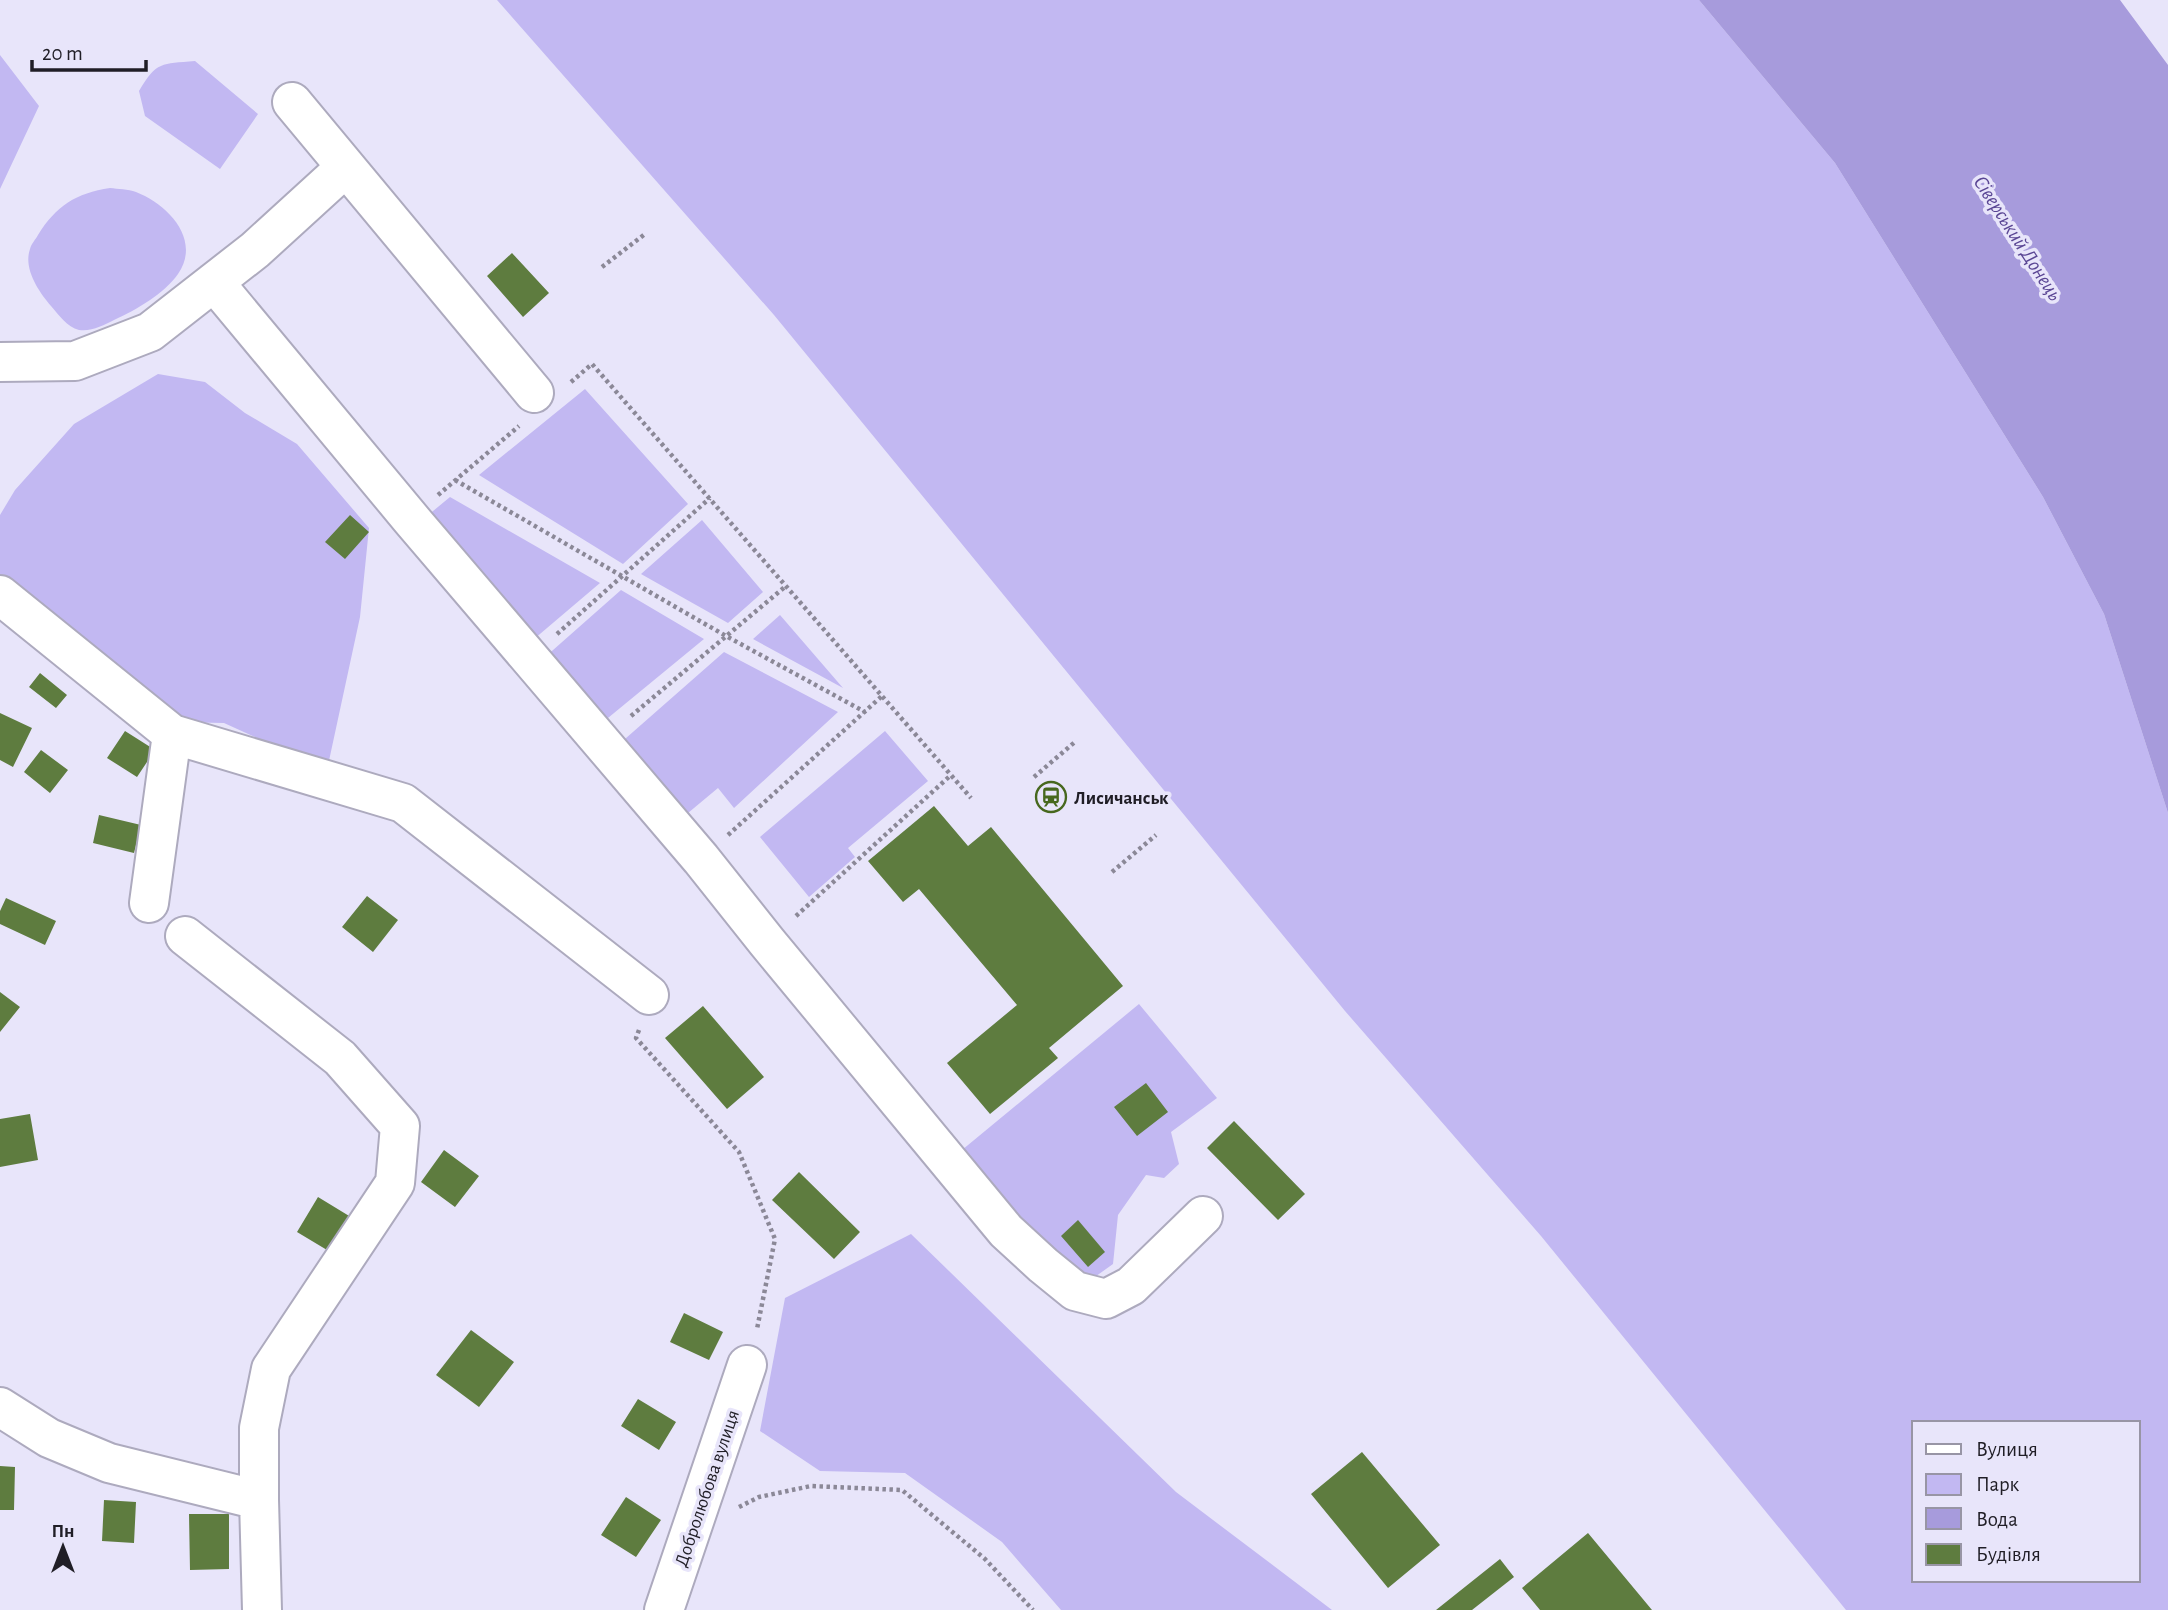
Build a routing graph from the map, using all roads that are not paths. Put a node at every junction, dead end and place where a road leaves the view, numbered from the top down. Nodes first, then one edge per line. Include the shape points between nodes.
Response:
1 (292, 102) dead end
2 (346, 167) junction
3 (214, 282) junction
4 (0, 362) edge
5 (541, 401) road end
6 (0, 595) edge
7 (173, 734) junction
8 (149, 903) dead end
9 (185, 936) dead end
10 (649, 995) road end
11 (1203, 1216) dead end
12 (747, 1365) road end
13 (0, 1407) edge
14 (259, 1500) junction
15 (262, 1610) edge
16 (664, 1610) edge

1 - 2 street
2 - 3 street
2 - 5 street
3 - 4 street via 150,332 75,361
3 - 11 street via 701,859 1006,1230 1043,1265 1075,1291 1106,1299 1131,1286
6 - 7 street
7 - 8 street
7 - 10 street via 403,803
9 - 14 street via 340,1058 400,1126 394,1183 271,1369 259,1428
12 - 16 street, Добролюбова вулиця
13 - 14 street via 49,1438 109,1463
14 - 15 street

